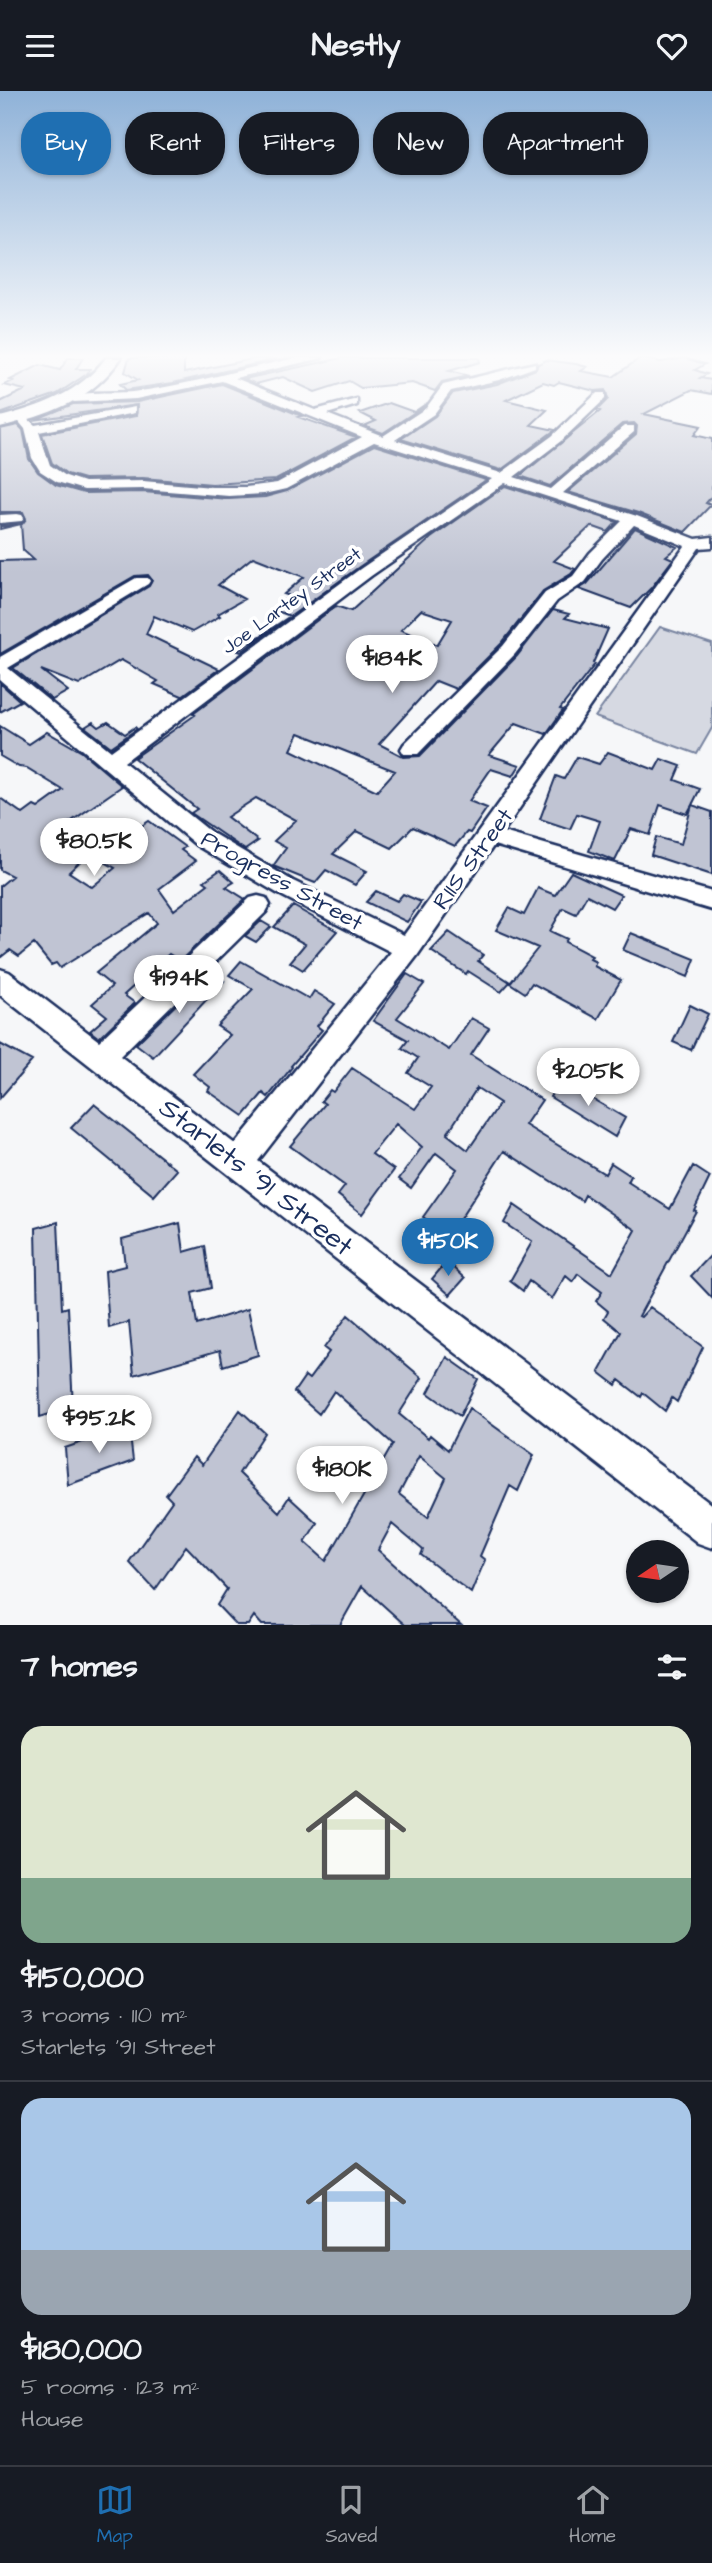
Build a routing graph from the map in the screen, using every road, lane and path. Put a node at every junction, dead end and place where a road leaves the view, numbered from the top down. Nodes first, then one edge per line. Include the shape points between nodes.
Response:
1 (629, 429) dead end
2 (28, 430) edge
3 (355, 430) edge
4 (396, 430) edge
5 (566, 430) edge
6 (379, 439) junction
7 (503, 478) junction
8 (553, 495) junction
9 (17, 518) dead end
10 (0, 519) edge
11 (632, 519) junction
12 (703, 543) edge
13 (142, 581) dead end
14 (0, 665) edge
15 (0, 671) edge
16 (411, 749) dead end
17 (109, 763) junction
18 (490, 836) junction
19 (712, 901) edge
20 (258, 905) dead end
21 (408, 949) junction
22 (0, 980) edge
23 (101, 1056) junction
24 (237, 1164) junction
25 (712, 1529) edge

1 - 8 street
2 - 6 street via 48,471 67,482 94,488 141,485 194,492 266,490
3 - 6 street
4 - 6 street
5 - 7 street, Joe Lartey Street
6 - 7 street
7 - 8 street
7 - 17 street, Joe Lartey Street via 402,546
8 - 11 street
9 - 10 street
11 - 12 street
11 - 16 street via 579,579 545,603 509,650
12 - 18 street, RIIS Street
13 - 14 street
15 - 17 street, Progress Street
17 - 21 street, Progress Street via 204,839 285,887
18 - 19 street
18 - 21 street, RIIS Street
20 - 23 street
21 - 24 street, RIIS Street
22 - 23 street, Starlets '91 Street
23 - 24 street, Starlets '91 Street
24 - 25 street, Starlets '91 Street

